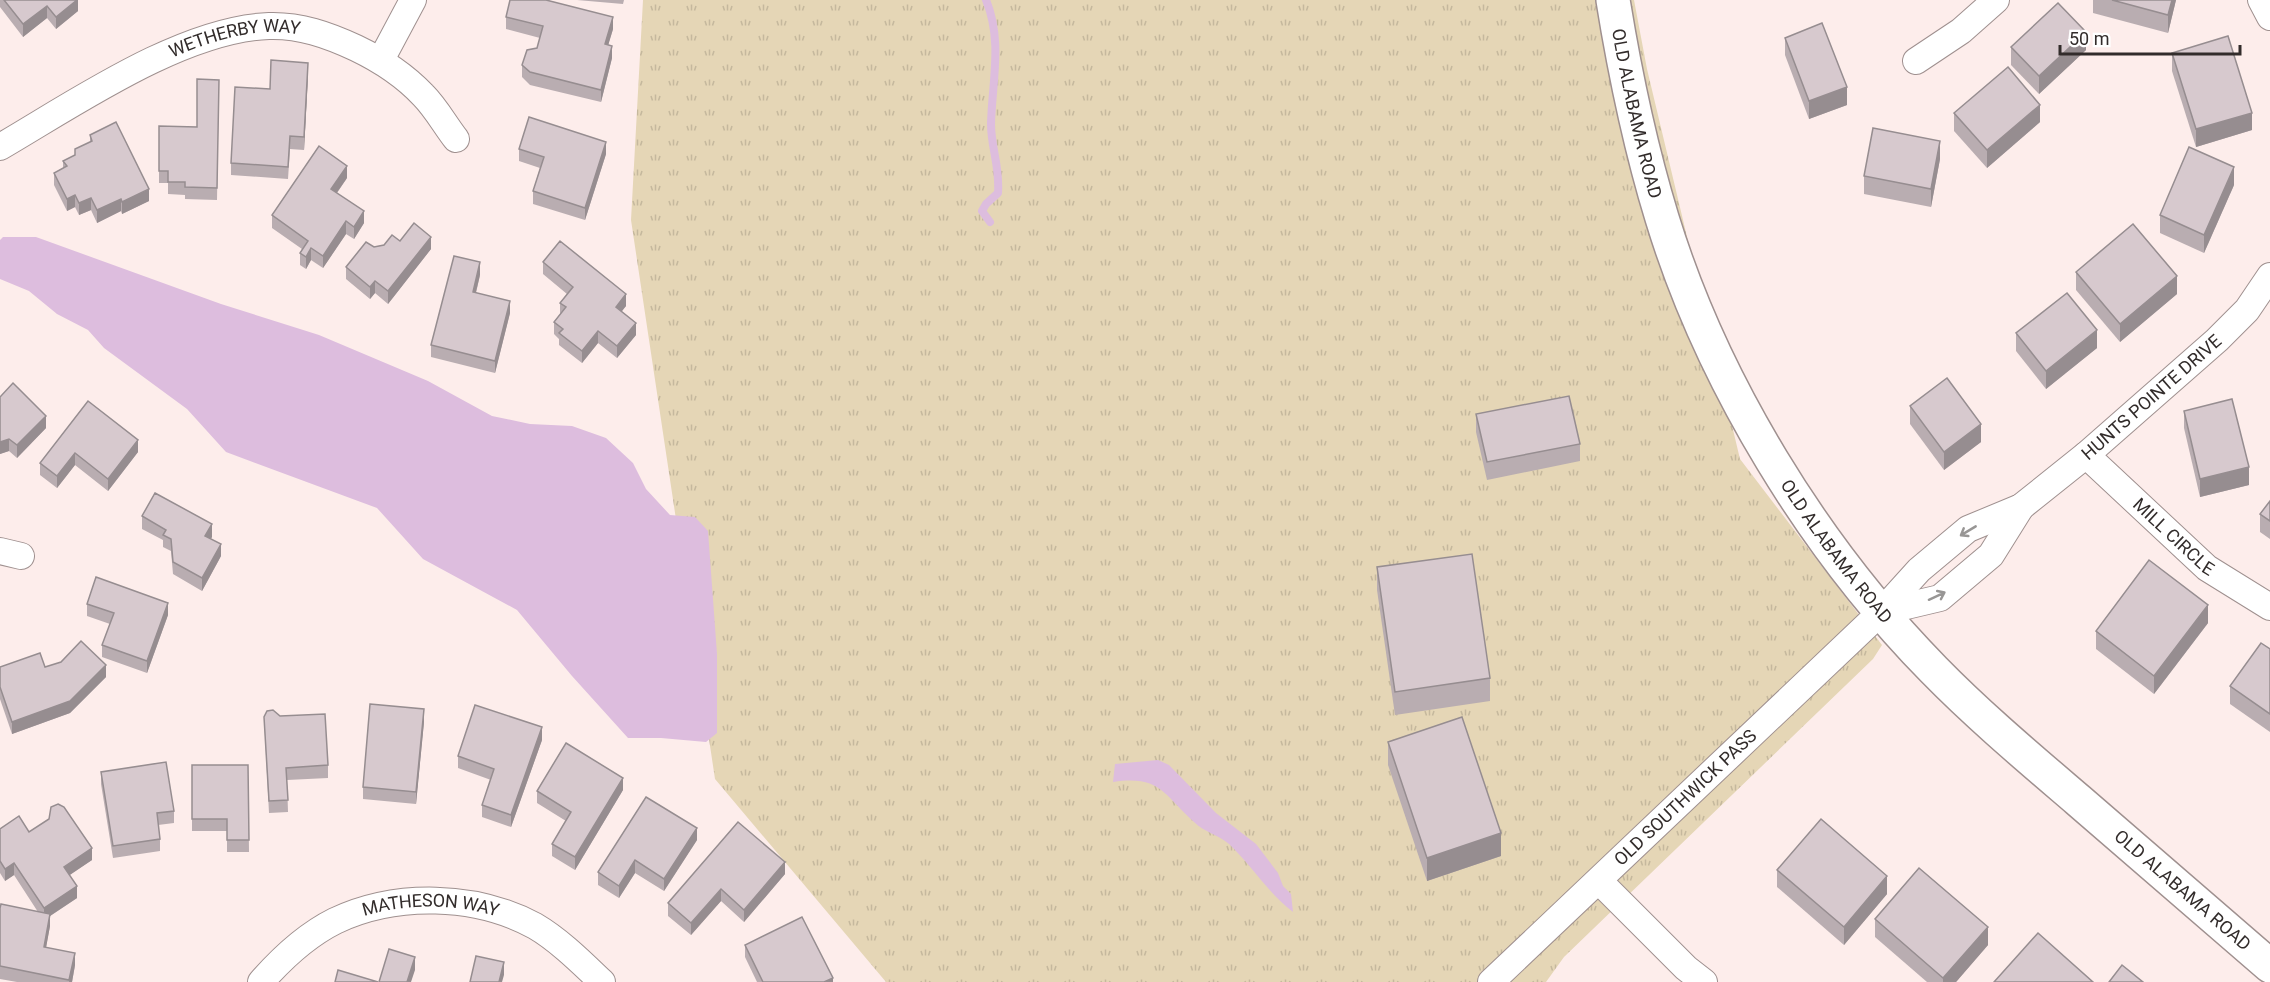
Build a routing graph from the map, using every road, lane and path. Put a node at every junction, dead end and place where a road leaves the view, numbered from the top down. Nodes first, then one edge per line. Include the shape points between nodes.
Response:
1 (413, 0) edge
2 (1613, 0) edge
3 (1996, 0) edge
4 (2261, 0) edge
5 (2270, 17) edge
6 (381, 60) junction
7 (1916, 61) dead end
8 (456, 140) dead end
9 (0, 147) edge
10 (2270, 276) edge
11 (2086, 455) junction
12 (2021, 507) junction
13 (2270, 607) edge
14 (1881, 612) junction
15 (1599, 881) junction
16 (2270, 966) edge
17 (261, 982) edge
18 (602, 982) edge
19 (1491, 982) edge
20 (1704, 982) edge

1 - 6 street
2 - 14 main road, OLD ALABAMA ROAD via 1642,151 1663,222 1702,326 1753,429 1813,524
3 - 7 street via 1961,31
4 - 5 street
6 - 8 street, WETHERBY WAY via 424,96
6 - 9 street, WETHERBY WAY via 327,34 297,27 243,29 139,66
10 - 11 street, HUNTS POINTE DRIVE via 2247,310 2217,340
11 - 12 street, HUNTS POINTE DRIVE
11 - 13 street, MILL CIRCLE via 2207,568
12 -> 14 street, HUNTS POINTE DRIVE via 1968,529 1919,570
14 -> 12 street, HUNTS POINTE DRIVE via 1940,598 1991,555
14 - 15 street, OLD SOUTHWICK PASS
14 - 16 main road, OLD ALABAMA ROAD via 1988,722
15 - 19 street, OLD SOUTHWICK PASS
15 - 20 street
17 - 18 street, MATHESON WAY via 307,938 334,921 400,902 457,901 497,911 536,927

